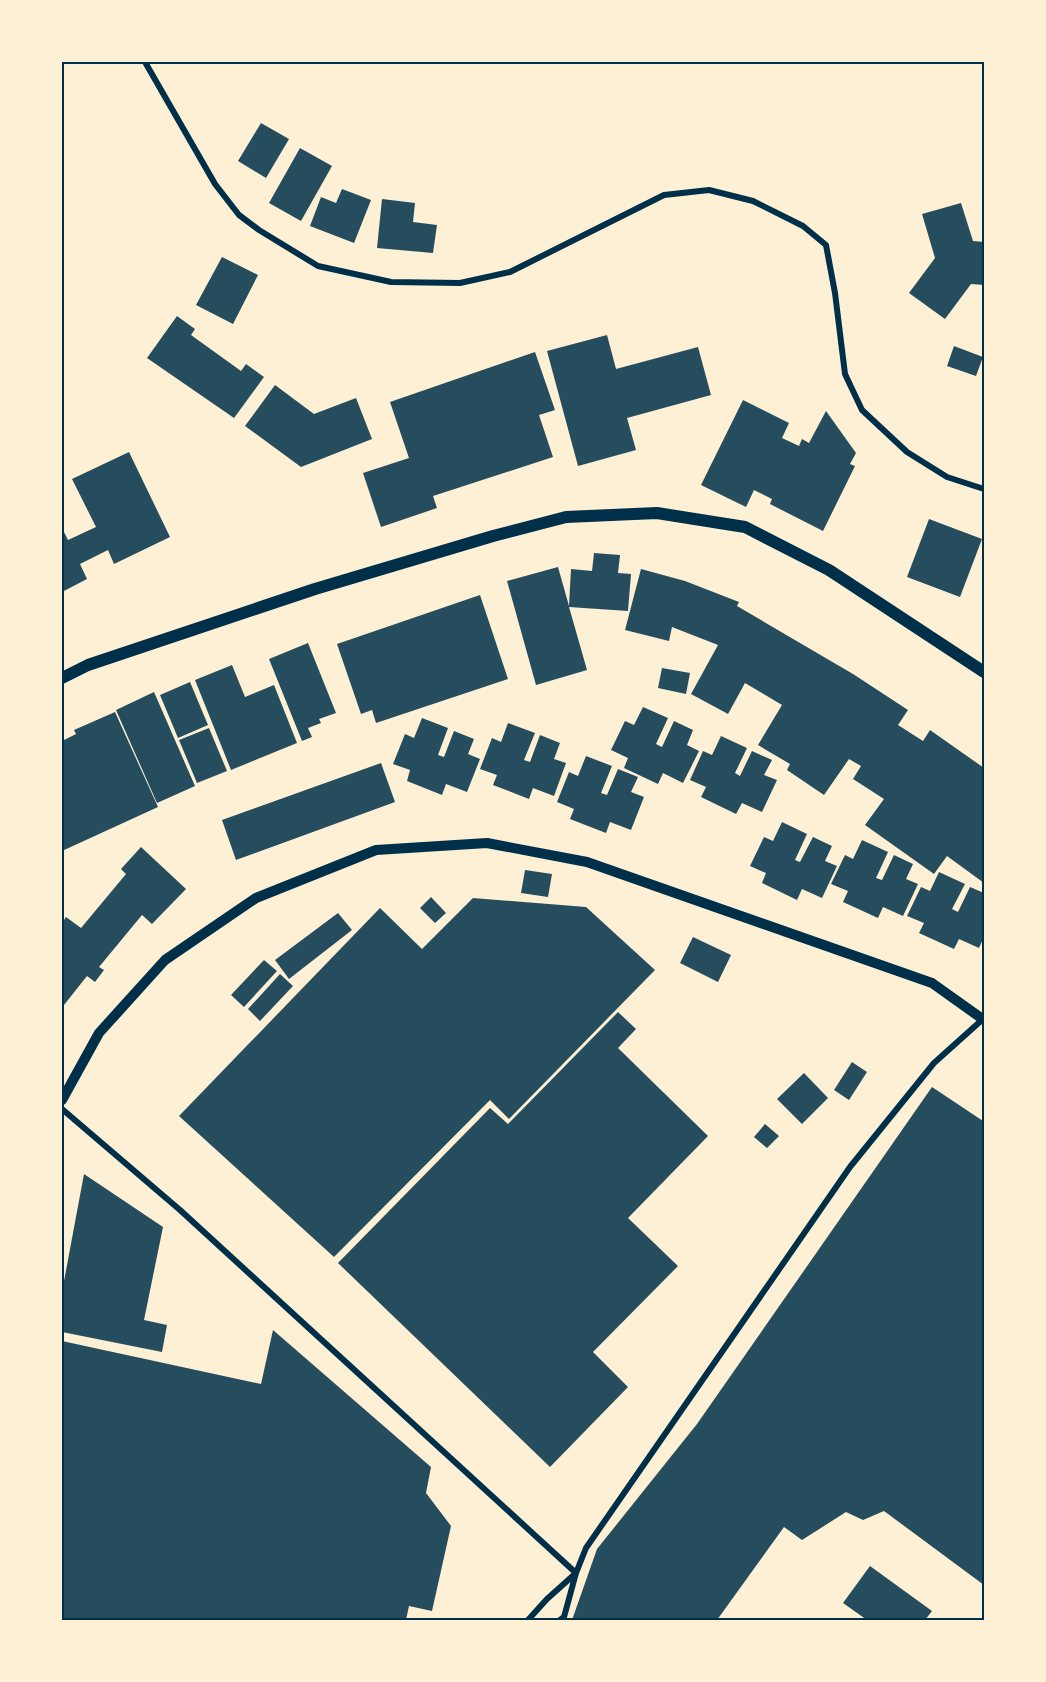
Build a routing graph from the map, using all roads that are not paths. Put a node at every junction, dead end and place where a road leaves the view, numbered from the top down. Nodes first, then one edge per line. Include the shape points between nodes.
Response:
1 (145, 62) edge
2 (984, 489) edge
3 (984, 672) edge
4 (62, 678) edge
5 (984, 1019) edge
6 (62, 1100) edge
7 (62, 1109) edge
8 (576, 1573) junction
9 (528, 1620) edge
10 (560, 1620) edge

1 - 2 street via 215,184 239,215 318,266 391,282 460,282 510,272 664,195 710,190 753,201 803,226 826,245 845,374 862,410 907,452 947,477
3 - 4 main road via 829,570 746,527 657,513 566,517 493,536 315,589 88,665
5 - 6 street via 932,983 587,862 488,843 376,850 256,898 165,960 99,1033
5 - 8 street via 934,1063 850,1167 586,1548
7 - 8 street via 180,1210
8 - 9 street
8 - 10 street

